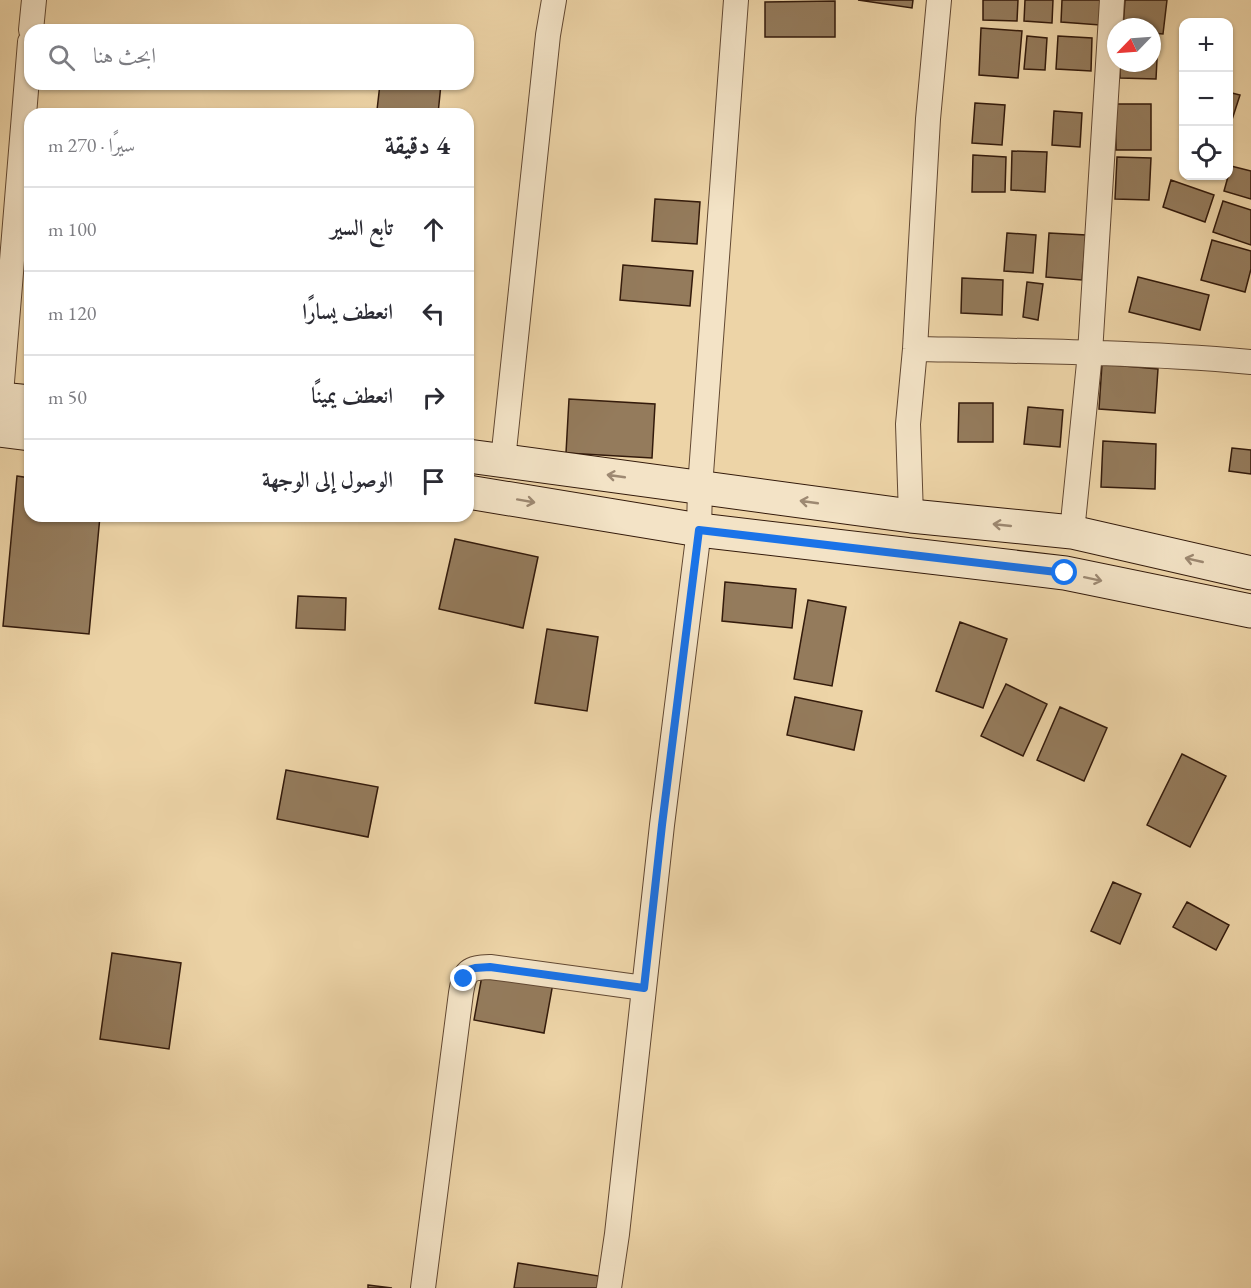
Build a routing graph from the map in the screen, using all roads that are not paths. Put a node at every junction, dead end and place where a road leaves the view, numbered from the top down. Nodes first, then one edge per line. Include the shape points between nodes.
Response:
1 (33, 0) edge
2 (554, 0) edge
3 (736, 0) edge
4 (939, 0) edge
5 (1112, 0) edge
6 (31, 24) edge
7 (24, 88) edge
8 (8, 212) edge
9 (915, 349) junction
10 (1090, 352) junction
11 (1251, 362) edge
12 (0, 399) edge
13 (24, 401) edge
14 (0, 406) edge
15 (0, 430) edge
16 (24, 433) edge
17 (474, 457) edge
18 (503, 460) junction
19 (700, 487) junction
20 (474, 493) edge
21 (911, 516) junction
22 (699, 530) junction
23 (1072, 532) junction
24 (1251, 573) edge
25 (1251, 611) edge
26 (644, 988) junction
27 (423, 1288) edge
28 (609, 1288) edge

1 - 6 street
2 - 18 street
3 - 19 street
4 - 9 street
5 - 10 street
7 - 8 street
8 - 12 street
9 - 10 street
9 - 21 street via 908,424
10 - 11 street
10 - 23 street
12 - 13 main road
12 - 14 street
15 - 16 main road
17 - 18 main road
19 -> 18 main road
21 -> 19 main road
19 - 22 street
20 -> 22 main road
23 -> 21 main road
22 -> 25 main road via 1065,573
22 - 26 street
24 -> 23 main road
26 - 27 street via 490,967 468,970 461,993
26 - 28 street

